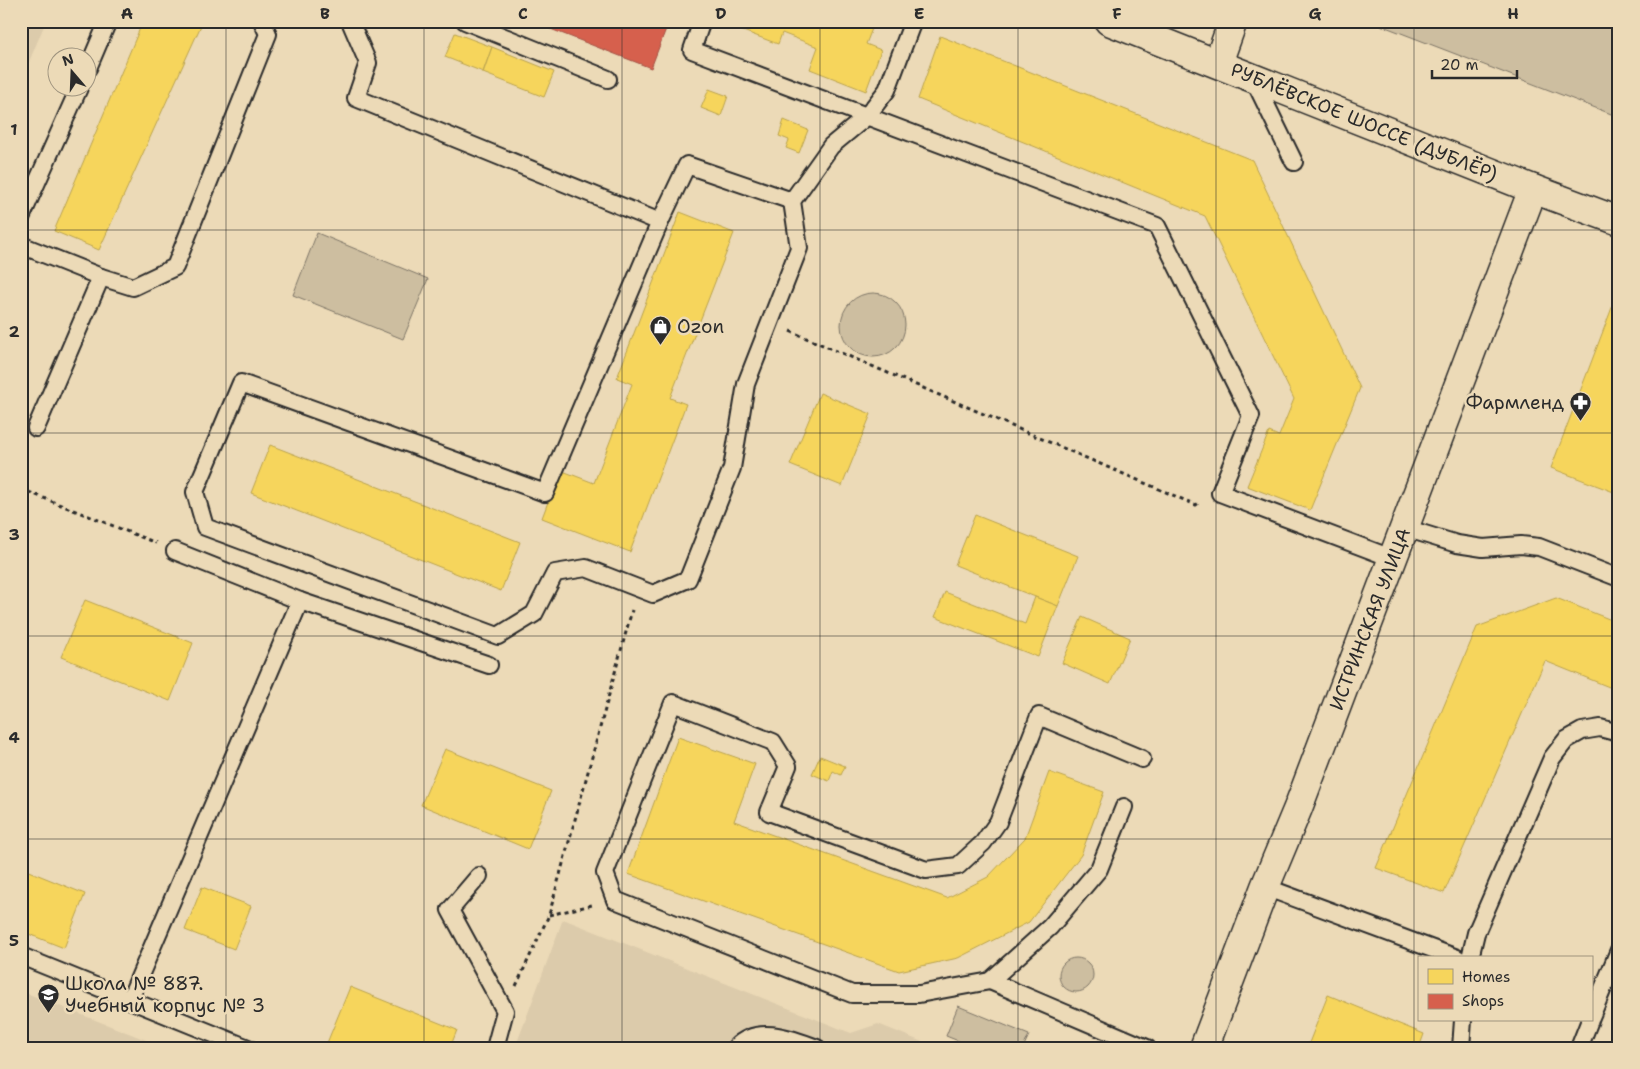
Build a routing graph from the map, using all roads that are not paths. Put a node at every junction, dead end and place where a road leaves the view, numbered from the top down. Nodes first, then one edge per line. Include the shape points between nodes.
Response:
1 (108, 21) edge
2 (262, 21) edge
3 (350, 21) edge
4 (465, 21) edge
5 (702, 21) edge
6 (913, 21) edge
7 (1110, 21) edge
8 (1232, 21) edge
9 (97, 48) edge
10 (1218, 63) junction
11 (1253, 78) junction
12 (608, 79) dead end
13 (75, 98) edge
14 (866, 117) junction
15 (1294, 162) dead end
16 (1533, 189) junction
17 (792, 201) junction
18 (21, 218) edge
19 (1619, 221) edge
20 (660, 222) junction
21 (21, 245) edge
22 (101, 277) junction
23 (36, 428) dead end
24 (1405, 528) junction
25 (175, 551) road end
26 (1394, 559) junction
27 (1619, 578) edge
28 (300, 601) junction
29 (489, 665) dead end
30 (1619, 733) edge
31 (1142, 759) dead end
32 (1124, 807) dead end
33 (479, 876) dead end
34 (1265, 887) junction
35 (1619, 950) edge
36 (21, 956) edge
37 (1452, 956) edge
38 (1470, 956) edge
39 (990, 981) junction
40 (130, 999) junction
41 (1592, 1017) edge
42 (1463, 1022) edge
43 (1590, 1022) edge
44 (248, 1048) edge
45 (495, 1048) edge
46 (735, 1048) edge
47 (817, 1048) edge
48 (1147, 1048) edge
49 (1204, 1048) edge
50 (1460, 1048) edge
51 (1579, 1048) edge

1 - 9 lane
2 - 22 lane via 268,34 175,267 133,287
3 - 20 lane via 368,63 356,98
4 - 12 lane
5 - 14 lane via 692,50
6 - 14 lane via 887,90
7 - 10 street, РУБЛЁВСКОЕ ШОССЕ (ДУБЛЁР)
8 - 10 street
10 - 11 street, РУБЛЁВСКОЕ ШОССЕ (ДУБЛЁР)
11 - 15 lane
11 - 16 street, РУБЛЁВСКОЕ ШОССЕ (ДУБЛЁР)
13 - 18 lane
14 - 17 lane via 831,146
14 - 26 lane via 1157,226 1251,416 1220,493
16 - 19 street, РУБЛЁВСКОЕ ШОССЕ (ДУБЛЁР)
16 - 24 street, ИСТРИНСКАЯ УЛИЦА
17 - 20 lane via 687,165
17 - 20 lane via 799,248 746,384 732,468 688,579 653,594 586,568 556,573 534,614 498,636 205,528 195,492 241,383 545,493
21 - 22 lane
22 - 23 lane
24 - 26 street, ИСТРИНСКАЯ УЛИЦА
24 - 27 lane via 1456,544 1483,548 1539,547
25 - 28 lane
26 - 34 street, ИСТРИНСКАЯ УЛИЦА
28 - 29 lane
28 - 40 lane
30 - 38 lane via 1600,728 1582,731 1566,740 1552,758 1476,933
31 - 39 lane via 1039,716 998,822 983,843 958,866 926,870 769,812 788,766 772,742 673,703 604,873 615,900 852,994 919,994
32 - 39 lane via 1099,869 1050,927
33 - 45 lane via 450,910 505,1011
34 - 37 lane
34 - 49 street, ИСТРИНСКАЯ УЛИЦА
35 - 41 lane
36 - 40 lane
39 - 48 lane
40 - 44 lane
42 - 50 lane
43 - 51 lane
46 - 47 lane via 760,1034 789,1038

